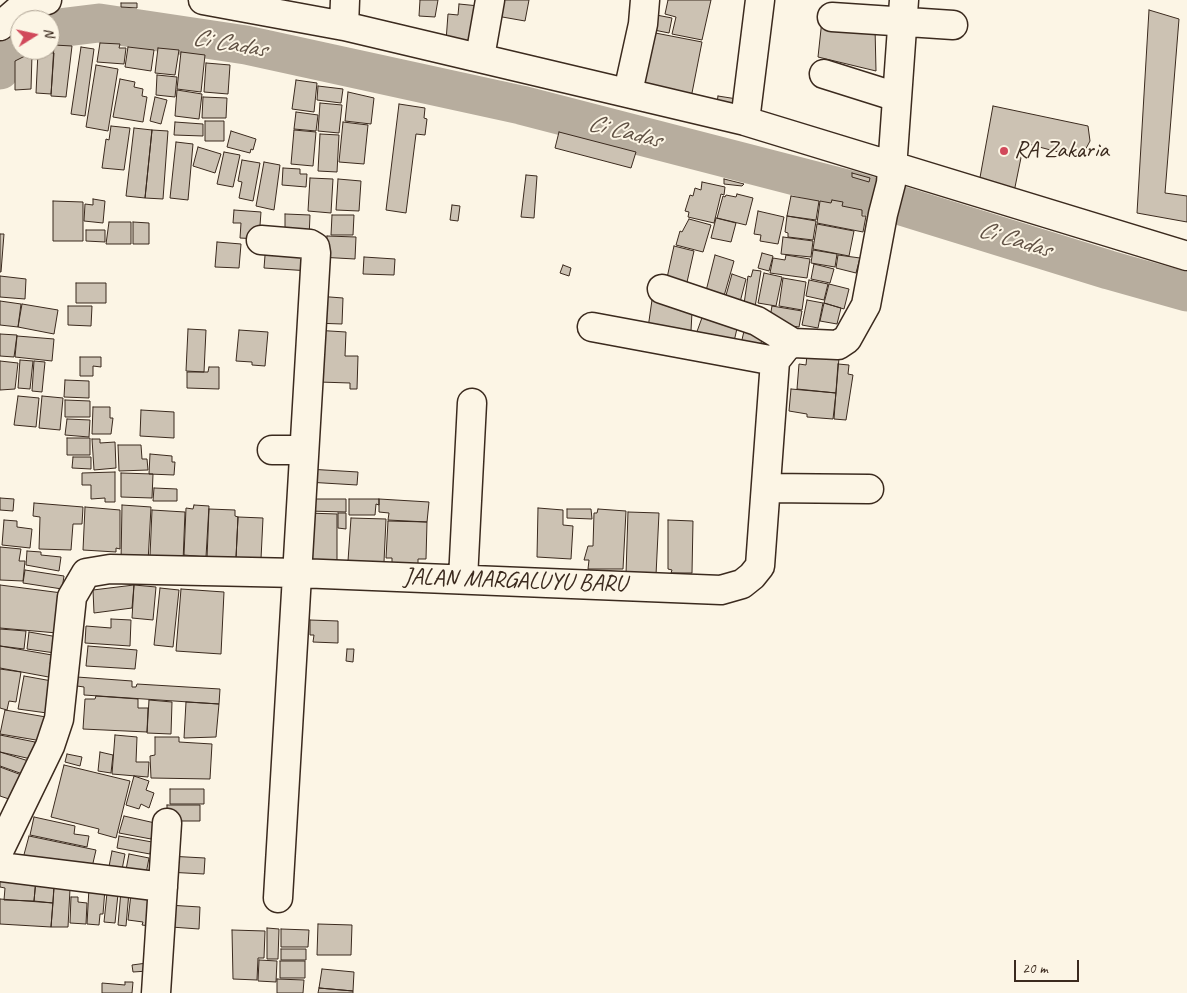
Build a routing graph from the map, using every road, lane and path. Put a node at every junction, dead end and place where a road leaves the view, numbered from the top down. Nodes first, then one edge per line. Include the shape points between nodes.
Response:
1 (47, 0) edge
2 (204, 0) edge
3 (490, 0) edge
4 (645, 0) edge
5 (760, 0) edge
6 (903, 11) edge
7 (345, 13) edge
8 (832, 17) dead end
9 (953, 25) dead end
10 (0, 26) edge
11 (480, 57) junction
12 (824, 74) dead end
13 (628, 92) junction
14 (897, 96) junction
15 (744, 121) junction
16 (892, 175) junction
17 (261, 240) dead end
18 (1187, 256) edge
19 (662, 289) dead end
20 (592, 327) dead end
21 (784, 352) junction
22 (472, 404) dead end
23 (272, 450) dead end
24 (304, 450) junction
25 (766, 488) junction
26 (869, 489) dead end
27 (298, 573) junction
28 (463, 579) junction
29 (167, 823) dead end
30 (0, 849) edge
31 (0, 867) edge
32 (163, 887) junction
33 (278, 898) dead end
34 (156, 993) edge

1 - 10 street via 20,9
2 - 7 street
3 - 11 street
4 - 13 street
5 - 15 street
6 - 8 street
6 - 9 street
6 - 14 street
7 - 11 street
11 - 13 street
12 - 14 street
13 - 15 street
14 - 16 street
15 - 16 street
16 - 18 street
16 - 21 street via 866,305 854,330 847,340 838,345
17 - 24 street via 315,247
19 - 21 street via 757,321
20 - 21 street
21 - 25 street, JALAN MARGALUYU BARU
22 - 28 street
23 - 24 street
24 - 27 street
25 - 26 street
25 - 28 street, JALAN MARGALUYU BARU via 760,566 742,584 721,590
27 - 28 street, JALAN MARGALUYU BARU
27 - 30 street, JALAN MARGALUYU BARU via 110,569 86,573 72,597 59,719 50,746
27 - 33 street
29 - 32 street
31 - 32 street
32 - 34 street

